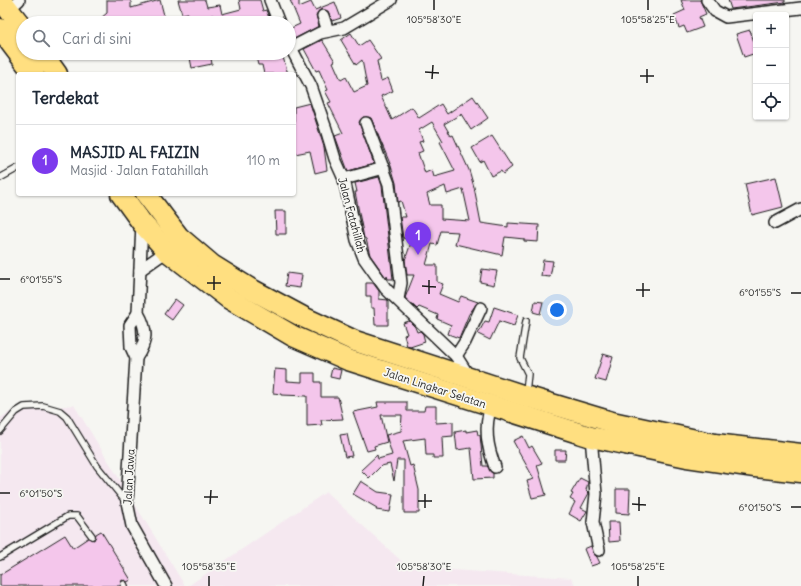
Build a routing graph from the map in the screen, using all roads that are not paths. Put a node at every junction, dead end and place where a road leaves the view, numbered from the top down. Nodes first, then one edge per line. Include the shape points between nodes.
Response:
1 (270, 0) edge
2 (390, 0) edge
3 (707, 0) edge
4 (10, 3) edge
5 (801, 8) edge
6 (17, 16) edge
7 (276, 16) edge
8 (323, 16) dead end
9 (0, 29) edge
10 (328, 32) junction
11 (296, 43) edge
12 (16, 50) edge
13 (296, 58) edge
14 (23, 60) edge
15 (47, 60) edge
16 (32, 72) edge
17 (56, 72) edge
18 (366, 123) dead end
19 (384, 168) junction
20 (16, 169) edge
21 (0, 178) edge
22 (344, 179) junction
23 (122, 196) edge
24 (148, 196) edge
25 (801, 209) edge
26 (142, 223) junction
27 (775, 223) dead end
28 (167, 251) junction
29 (140, 270) junction
30 (208, 273) junction
31 (398, 299) junction
32 (481, 308) dead end
33 (526, 321) dead end
34 (456, 356) junction
35 (470, 379) junction
36 (525, 396) junction
37 (491, 406) junction
38 (0, 431) edge
39 (591, 437) junction
40 (801, 454) edge
41 (495, 467) dead end
42 (801, 472) edge
43 (126, 502) junction
44 (92, 536) dead end
45 (599, 550) dead end
46 (0, 557) edge
47 (166, 586) edge

1 - 7 street
2 - 10 street via 344,28
3 - 5 street via 715,11 726,17
4 - 6 highway
8 - 10 street
9 - 12 highway
10 - 11 street
13 - 22 street, Jalan Fatahillah via 317,101
14 - 16 highway
15 - 17 highway
18 - 19 street
19 - 22 street
19 - 31 street via 389,184 398,249
20 - 21 lane
22 - 31 street, Jalan Fatahillah via 360,250 386,289
23 - 26 highway, Jalan Lingkar Selatan
24 - 30 highway, Jalan Lingkar Selatan
25 - 27 street
26 - 28 highway, Jalan Lingkar Selatan
26 - 29 street, Jalan Jawa
28 - 29 street
28 - 30 highway, Jalan Lingkar Selatan
29 - 43 street, Jalan Jawa via 138,314 130,325 131,347 136,358
30 - 35 highway, Jalan Lingkar Selatan via 249,288 349,338
30 - 37 highway, Jalan Lingkar Selatan via 228,298 293,336 341,357
31 - 34 street, Jalan Fatahillah
32 - 34 street
33 - 36 lane via 520,358 528,374
34 - 35 street, Jalan Fatahillah
35 - 36 highway, Jalan Lingkar Selatan
36 - 40 highway, Jalan Lingkar Selatan via 612,422 715,444
37 - 39 highway, Jalan Lingkar Selatan
37 - 41 street via 486,427 488,446
38 - 43 lane via 16,412 24,407 43,406 60,411 67,417 97,466
39 - 42 highway, Jalan Lingkar Selatan via 687,457
39 - 45 street via 596,494 593,522
43 - 47 street, Jalan Jawa via 132,526
44 - 46 lane via 77,516 68,516

